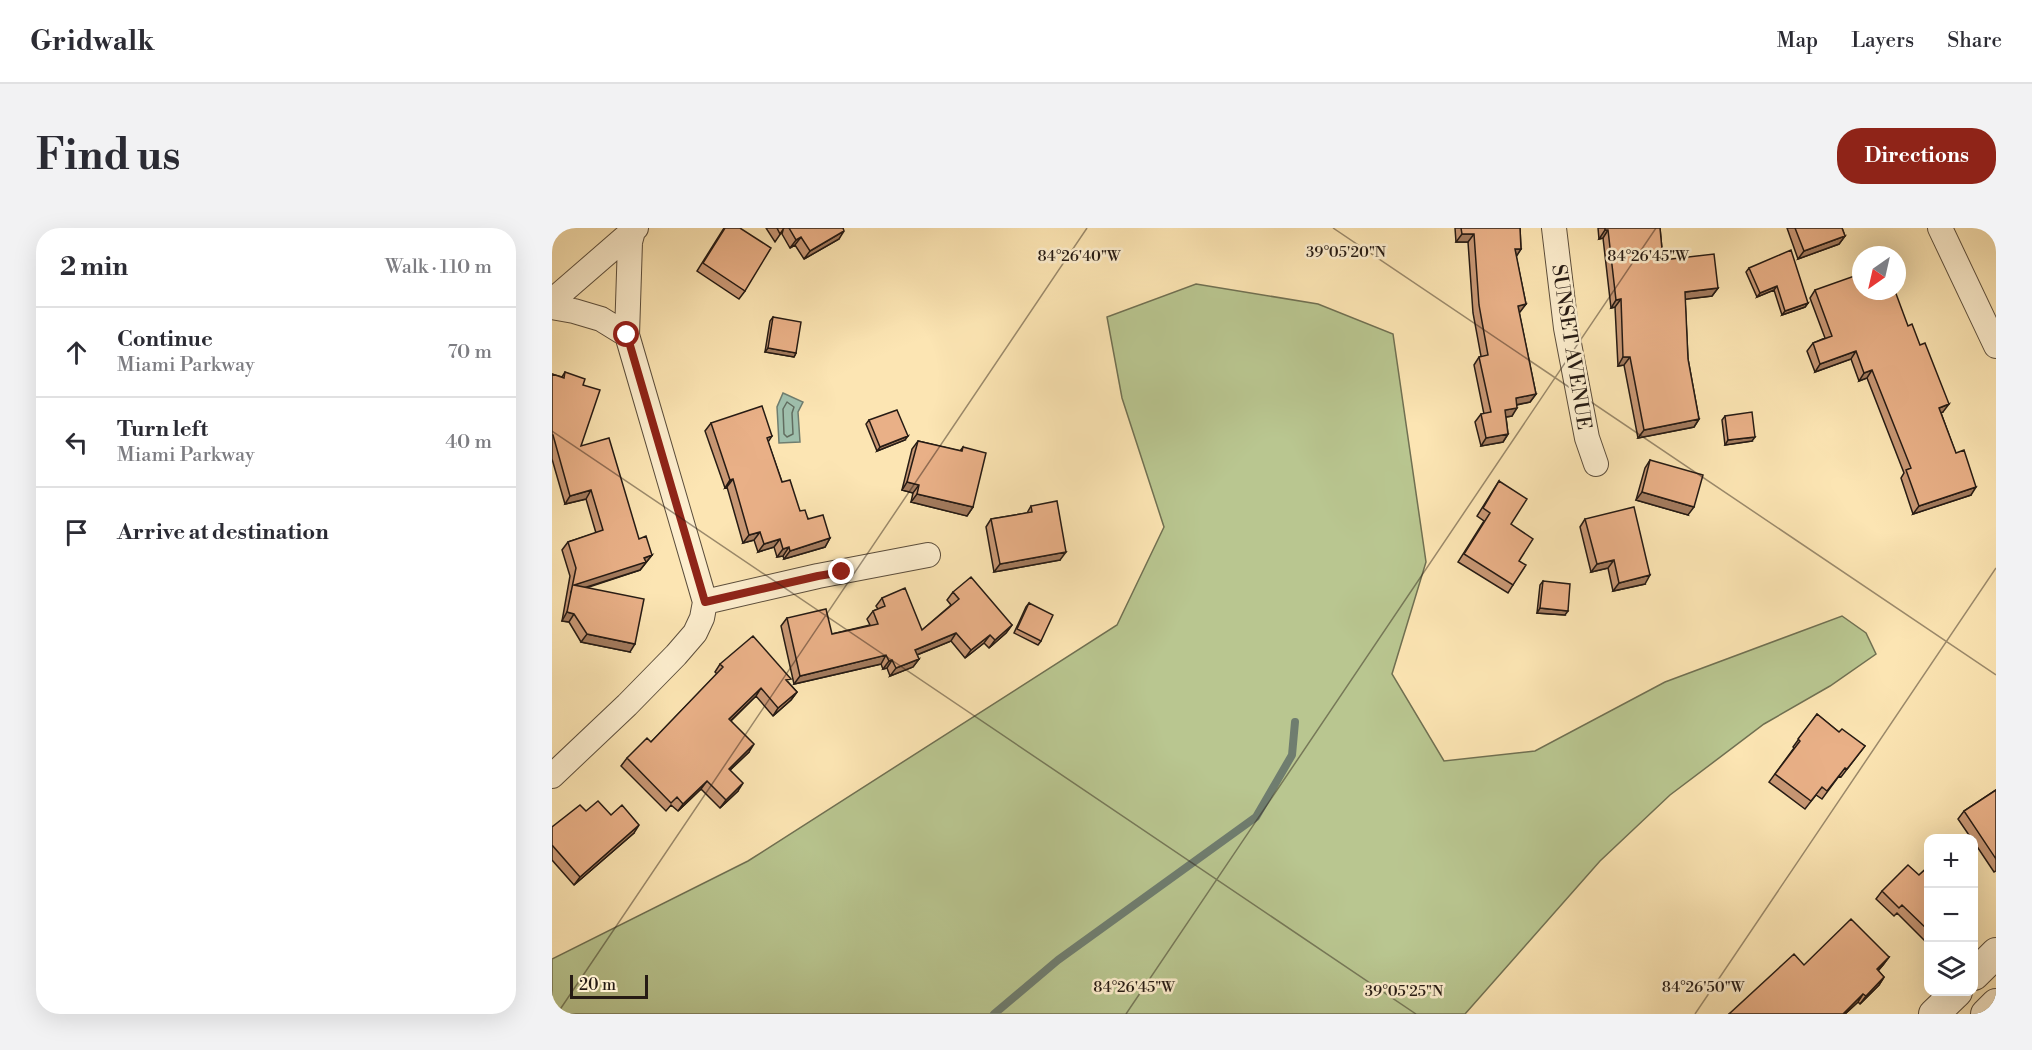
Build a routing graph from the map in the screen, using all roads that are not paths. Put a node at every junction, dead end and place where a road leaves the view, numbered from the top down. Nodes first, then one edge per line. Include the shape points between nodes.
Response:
1 (1554, 228) edge
2 (1940, 228) edge
3 (634, 229) edge
4 (552, 301) edge
5 (552, 307) edge
6 (627, 335) junction
7 (1996, 346) edge
8 (1596, 464) dead end
9 (928, 555) dead end
10 (705, 602) junction
11 (552, 776) edge
12 (1996, 953) edge
13 (1978, 971) edge
14 (1953, 996) edge
15 (1996, 1004) edge
16 (1934, 1014) edge
17 (1986, 1014) edge

1 - 8 street, SUNSET AVENUE via 1566,328 1587,438
2 - 7 street
3 - 4 street
3 - 6 street via 630,242
5 - 6 street via 601,319
6 - 10 street
9 - 10 street
10 - 11 street via 695,633 676,655
12 - 13 street
14 - 16 street
15 - 17 street

